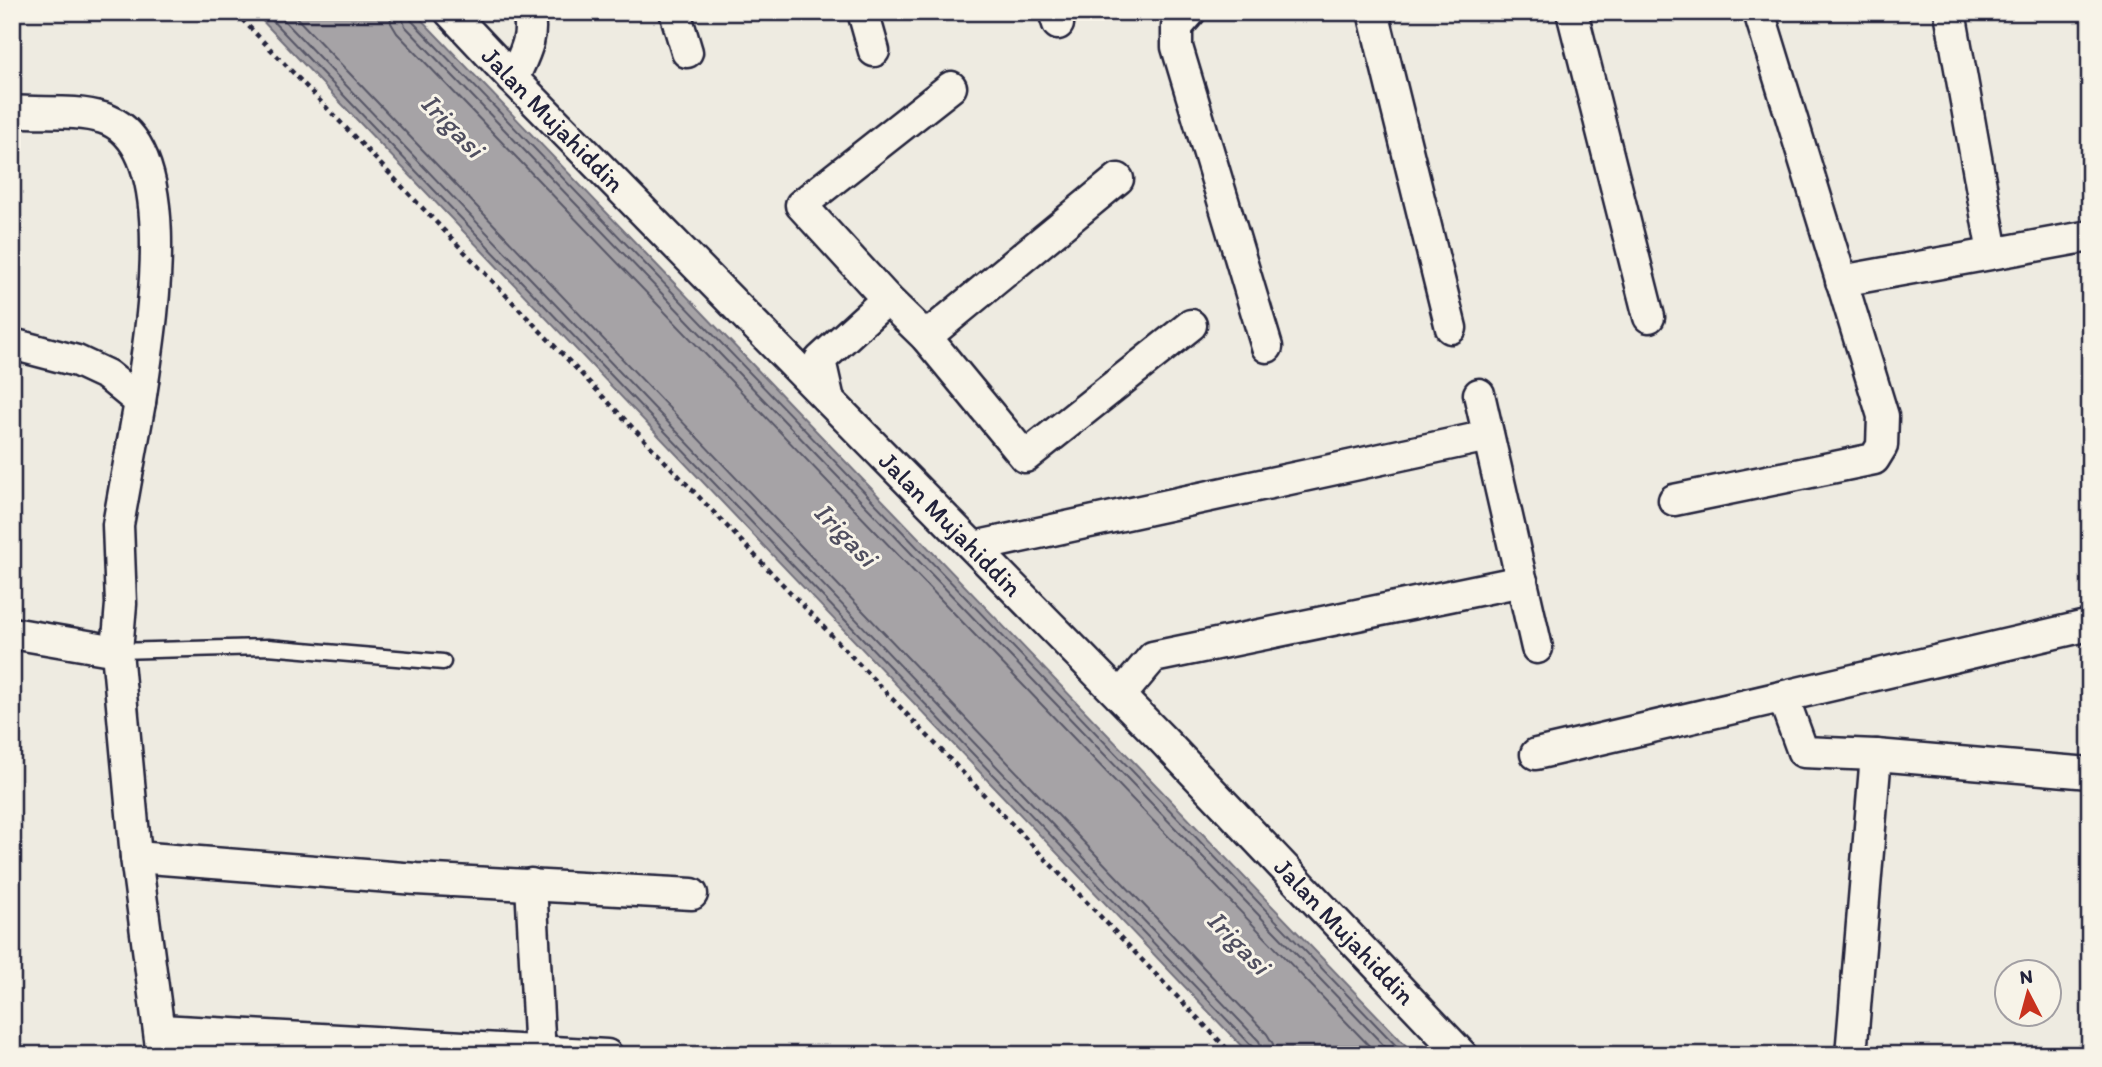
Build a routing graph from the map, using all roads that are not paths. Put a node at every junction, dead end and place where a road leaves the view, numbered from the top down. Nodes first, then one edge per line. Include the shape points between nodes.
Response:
1 (450, 12) edge
2 (528, 12) edge
3 (675, 12) edge
4 (863, 12) edge
5 (1190, 12) edge
6 (1373, 12) edge
7 (1572, 12) edge
8 (1759, 12) edge
9 (1950, 12) edge
10 (874, 51) dead end
11 (687, 52) dead end
12 (513, 79) junction
13 (951, 87) dead end
14 (12, 111) edge
15 (1118, 179) dead end
16 (2090, 236) edge
17 (1993, 253) junction
18 (1841, 281) junction
19 (887, 299) junction
20 (1649, 317) dead end
21 (1191, 325) dead end
22 (1451, 328) dead end
23 (926, 337) junction
24 (12, 344) edge
25 (1267, 347) dead end
26 (1479, 394) dead end
27 (829, 400) junction
28 (140, 402) junction
29 (1488, 436) junction
30 (1674, 500) dead end
31 (974, 547) junction
32 (1522, 582) junction
33 (2090, 625) edge
34 (12, 633) edge
35 (1537, 648) dead end
36 (117, 651) junction
37 (443, 662) dead end
38 (1121, 696) junction
39 (1783, 696) junction
40 (1536, 754) dead end
41 (1876, 755) junction
42 (2090, 773) edge
43 (136, 857) junction
44 (531, 884) junction
45 (692, 894) dead end
46 (161, 1042) edge
47 (1455, 1046) edge
48 (540, 1052) edge
49 (607, 1055) edge
50 (1850, 1055) edge

1 - 12 street, Jalan Mujahiddin
2 - 12 street via 530,42
3 - 11 street
4 - 10 street
5 - 25 street via 1177,27 1177,47
6 - 22 street
7 - 20 street
8 - 18 street
9 - 17 street
12 - 27 street, Jalan Mujahiddin
13 - 19 street via 801,205
14 - 28 street via 104,118 127,131 141,149 153,201 157,280
15 - 23 street
16 - 17 street
17 - 18 street
18 - 30 street via 1883,416 1882,446 1874,459
19 - 23 street
19 - 27 street via 820,359
21 - 23 street via 1025,457
24 - 28 street via 77,361 107,375
26 - 29 street
27 - 31 street, Jalan Mujahiddin
28 - 36 street via 118,525 121,604
29 - 31 street
29 - 32 street
31 - 38 street, Jalan Mujahiddin
32 - 35 street
32 - 38 street via 1153,657
33 - 39 street
34 - 36 street
36 - 37 lane via 268,647
36 - 43 street
38 - 47 street, Jalan Mujahiddin
39 - 40 street
39 - 41 street via 1803,752
41 - 42 street
41 - 50 street
43 - 44 street
43 - 46 street
44 - 45 street
44 - 48 street
46 - 48 street
48 - 49 street

